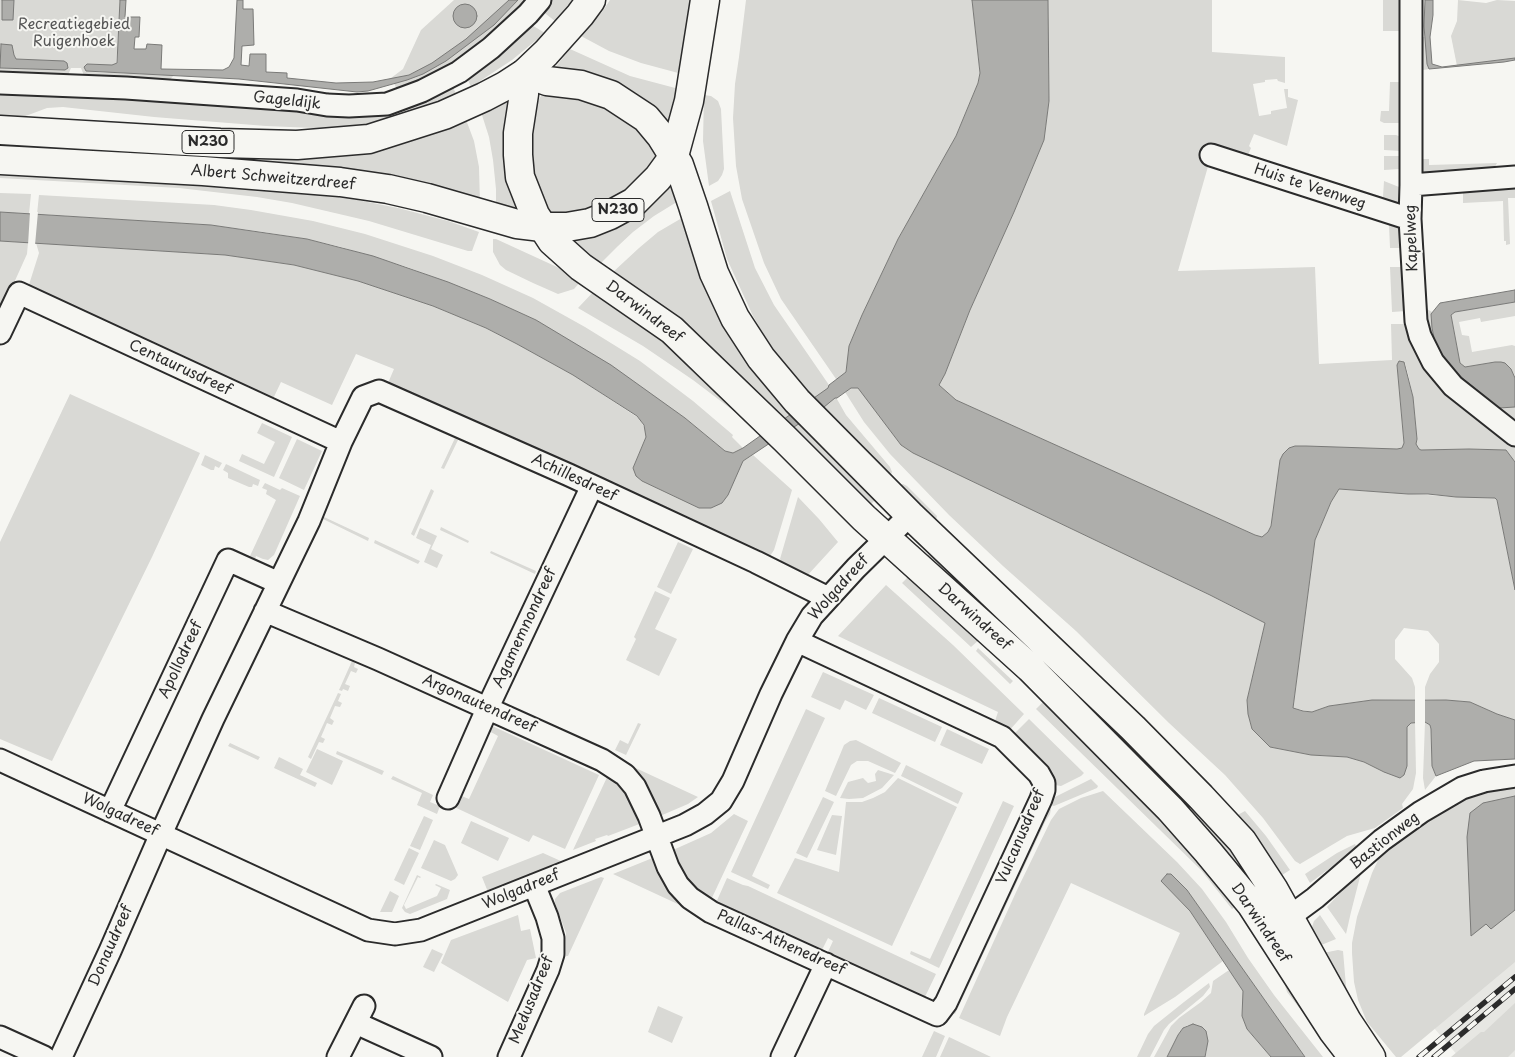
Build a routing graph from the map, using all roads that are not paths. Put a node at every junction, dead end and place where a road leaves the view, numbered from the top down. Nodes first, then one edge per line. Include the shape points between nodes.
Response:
1 (540, 0) edge
2 (591, 0) edge
3 (705, 0) edge
4 (1411, 0) edge
5 (525, 73) junction
6 (0, 83) edge
7 (0, 130) edge
8 (1211, 155) dead end
9 (674, 156) junction
10 (0, 160) edge
11 (1515, 177) edge
12 (1411, 185) junction
13 (1410, 218) junction
14 (542, 227) junction
15 (0, 333) edge
16 (1515, 435) edge
17 (341, 442) junction
18 (592, 486) junction
19 (910, 515) junction
20 (886, 538) junction
21 (278, 583) junction
22 (828, 598) junction
23 (266, 611) junction
24 (797, 642) junction
25 (488, 707) junction
26 (0, 760) edge
27 (1515, 776) edge
28 (448, 798) dead end
29 (110, 811) junction
30 (161, 834) junction
31 (656, 837) junction
32 (534, 885) junction
33 (1279, 925) junction
34 (826, 964) junction
35 (937, 1015) joint
36 (0, 1037) edge
37 (44, 1057) edge
38 (61, 1057) edge
39 (338, 1057) edge
40 (431, 1057) edge
41 (509, 1057) edge
42 (782, 1057) edge
43 (1353, 1057) edge
44 (1371, 1057) edge

1 - 6 street, Gageldijk via 491,48 460,72 386,104 327,105 126,88
2 - 5 main road, N230
3 - 9 main road, N230 via 689,101
4 - 12 street, Kapelweg
5 - 7 main road, Albert Schweitzerdreef / N230 via 444,115 368,138 297,145
5 - 9 main road, Darwindreef via 611,95 646,118
5 - 14 main road, Darwindreef via 518,133 520,176
8 - 13 street, Huis te Veenweg
9 - 14 main road, N230 via 634,202 610,215 590,223
9 - 19 main road, Darwindreef via 714,273 735,318 761,358 797,401
10 - 14 main road, Albert Schweitzerdreef / N230 via 340,182 388,189 517,224
11 - 12 street
12 - 13 street, Kapelweg
13 - 16 street, Kapelweg via 1416,321 1426,349 1453,386
14 - 20 main road, Darwindreef via 558,248 581,267 672,330
15 - 17 street, Centaurusdreef via 19,293
17 - 18 street, Achillesdreef via 363,397 380,391
17 - 21 street via 318,500
18 - 22 street, Achillesdreef
18 - 25 street, Agamemnondreef
19 - 20 street, Wolgadreef
19 - 33 main road, Darwindreef via 1133,728 1242,841 1274,890
20 - 22 street, Wolgadreef
20 - 33 main road, Darwindreef via 1020,659 1170,810 1251,904
21 - 23 street
21 - 29 street, Apollodreef via 228,560
22 - 24 street, Wolgadreef via 812,616
23 - 25 street, Argonautendreef
23 - 30 street
24 - 31 street, Wolgadreef via 721,801 705,814
24 - 35 street, Vulcanusdreef via 1002,736 1039,774 1044,784 1041,799 946,1003
25 - 28 street, Agamemnondreef
25 - 31 street, Argonautendreef via 602,760 625,775 650,816
26 - 29 street, Wolgadreef
27 - 33 street, Bastionweg via 1462,788 1421,812
29 - 30 street, Wolgadreef
30 - 32 street, Wolgadreef via 368,930 388,934 421,930
30 - 38 street, Donaudreef
31 - 32 street, Wolgadreef
31 - 34 street, Pallas-Athenedreef via 678,885 690,898 712,912
32 - 41 street, Medusadreef via 547,917 553,954
33 - 43 main road, Darwindreef via 1333,1031
33 - 44 main road, Darwindreef
34 - 35 street, Pallas-Athenedreef
34 - 42 street
36 - 37 street
39 - 40 street via 360,1015

